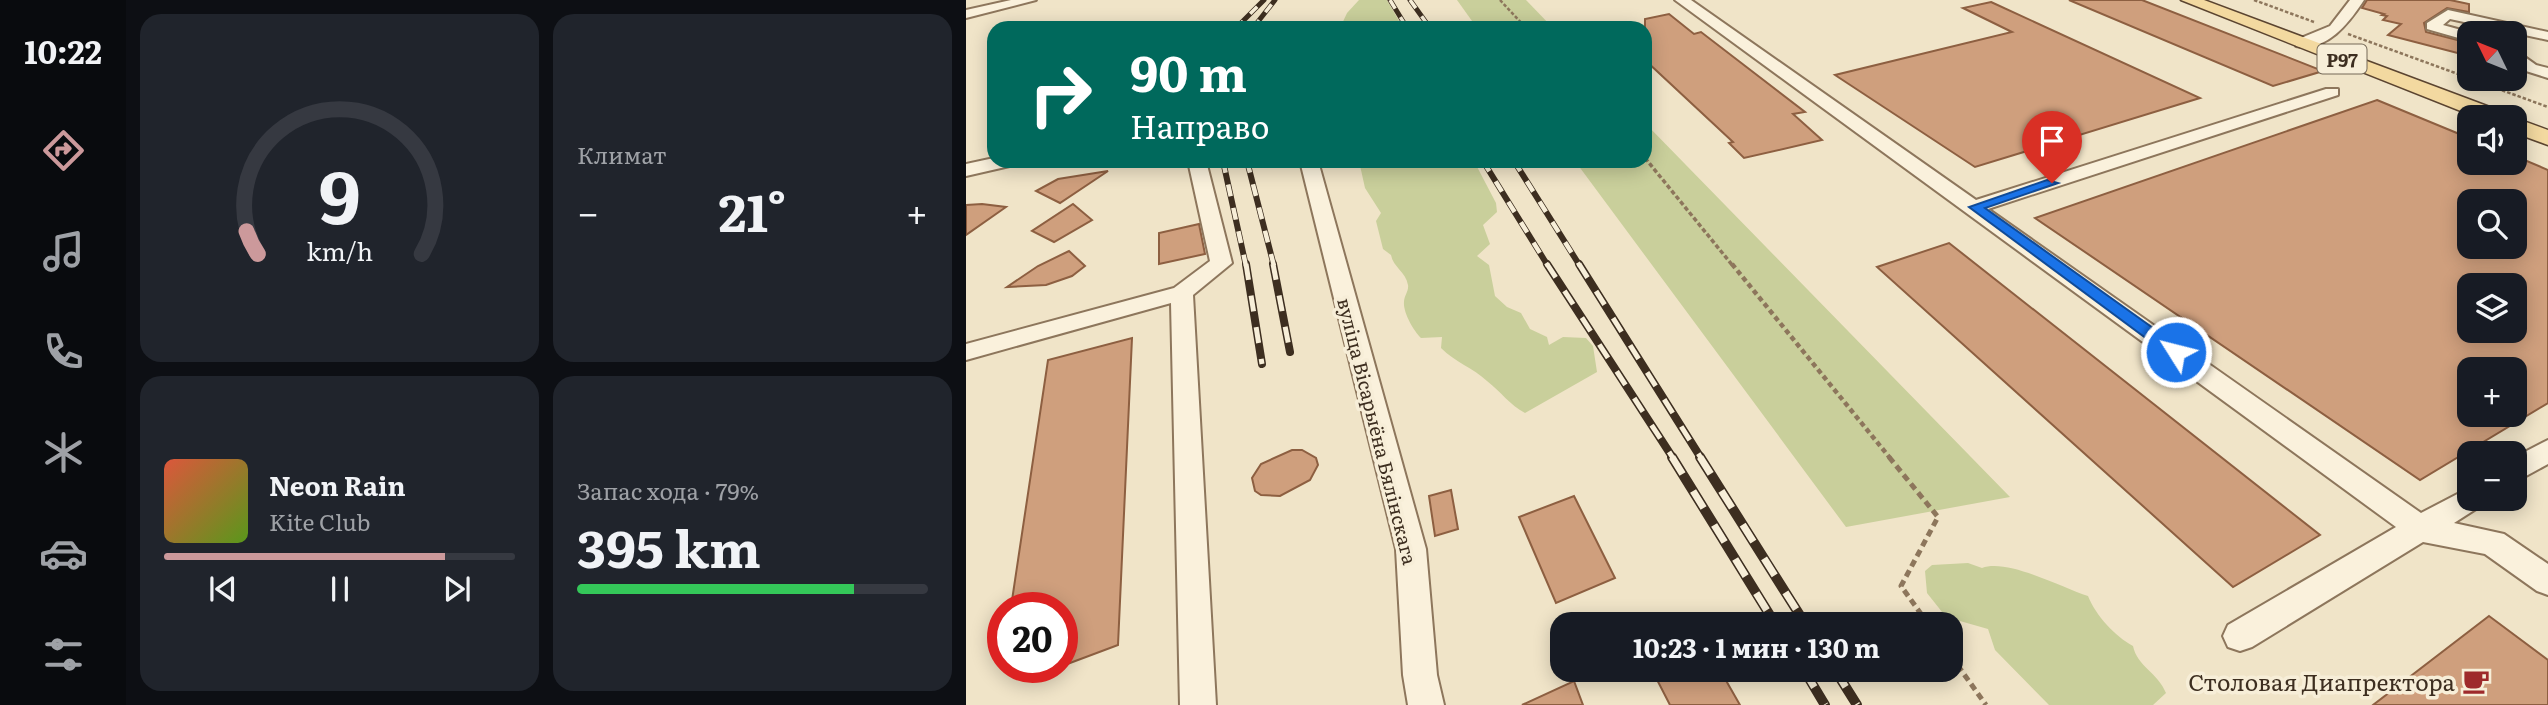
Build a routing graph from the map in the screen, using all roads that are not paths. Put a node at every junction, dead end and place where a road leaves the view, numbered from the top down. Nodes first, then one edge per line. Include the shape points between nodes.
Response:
1 (1029, 0) edge
2 (1682, 0) edge
3 (2189, 0) edge
4 (2357, 0) edge
5 (966, 14) edge
6 (2480, 21) edge
7 (2527, 31) edge
8 (2457, 33) edge
9 (2548, 36) edge
10 (2301, 43) junction
11 (2527, 64) edge
12 (2548, 73) edge
13 (2332, 92) dead end
14 (2464, 105) edge
15 (2527, 130) edge
16 (2548, 138) edge
17 (987, 166) edge
18 (1200, 168) edge
19 (1311, 168) edge
20 (966, 170) edge
21 (1975, 207) junction
22 (1182, 293) junction
23 (966, 352) edge
24 (2548, 450) edge
25 (2527, 463) edge
26 (2457, 506) edge
27 (2421, 529) junction
28 (2548, 581) edge
29 (2240, 636) dead end
30 (1198, 705) edge
31 (1426, 705) edge

1 - 5 street
2 - 21 street
3 - 10 main road, Р97
4 - 10 street via 2338,30
6 - 8 street via 2448,14 2432,26
7 - 9 street
10 - 14 main road, Р97
11 - 12 street
13 - 21 street
15 - 16 main road
17 - 20 street
18 - 22 street via 1221,263
19 - 31 street, вуліца Вісарыёна Бялінскага via 1411,549
21 - 27 street
22 - 23 street
22 - 30 street
24 - 25 street
26 - 27 street
27 - 28 street via 2493,543
27 - 29 street

